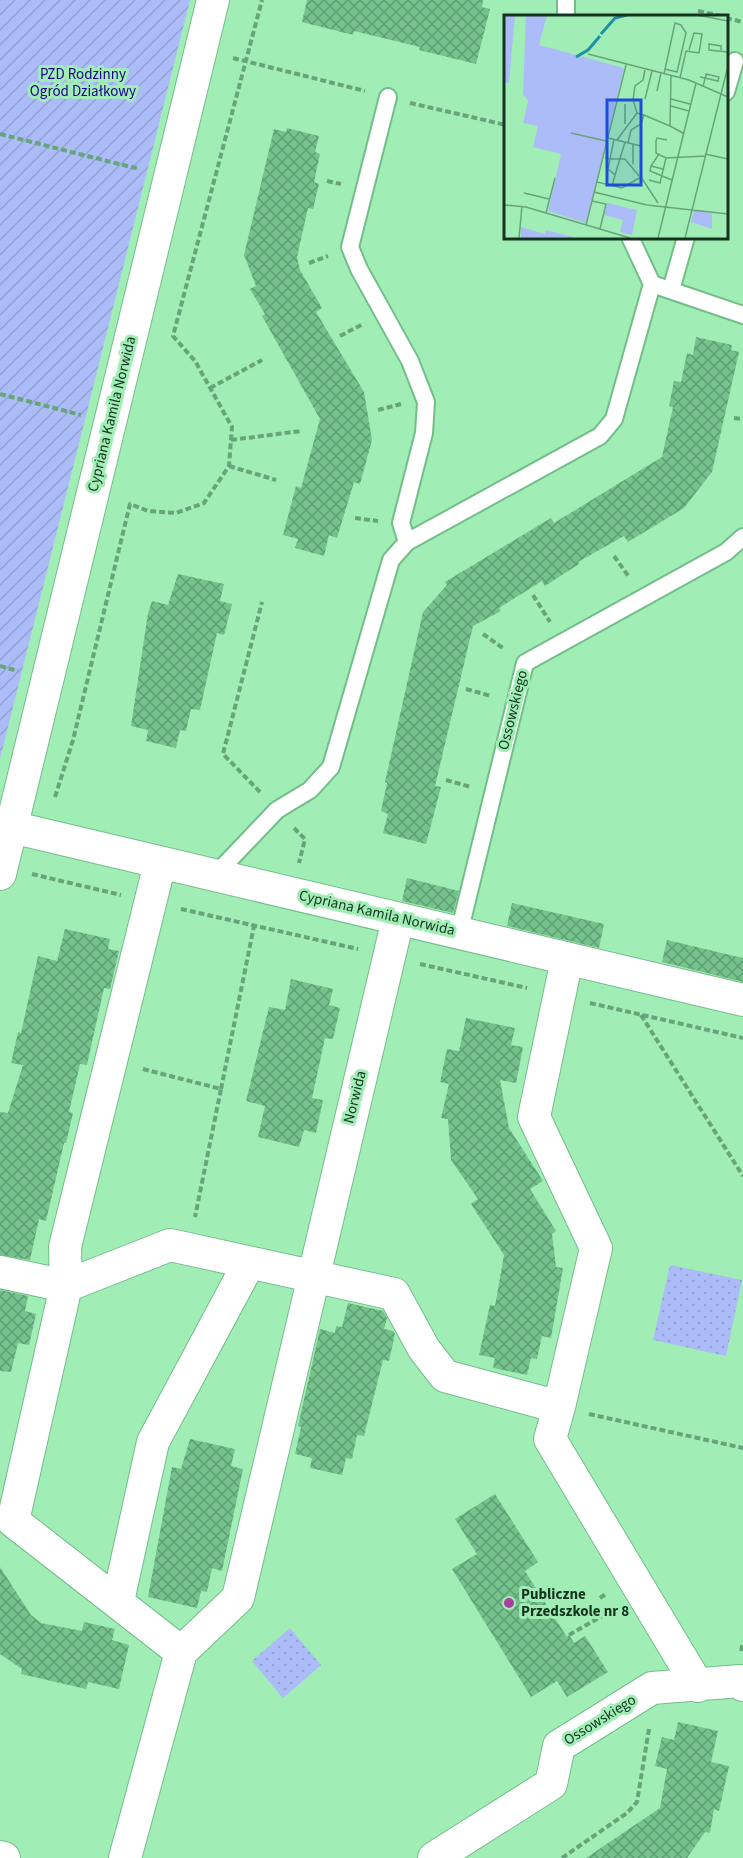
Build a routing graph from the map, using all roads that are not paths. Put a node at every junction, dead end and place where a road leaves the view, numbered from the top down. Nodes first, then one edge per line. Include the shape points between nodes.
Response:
1 (213, 0) edge
2 (735, 61) dead end
3 (728, 85) edge
4 (388, 97) road end
5 (630, 238) edge
6 (686, 238) edge
7 (652, 284) junction
8 (671, 290) junction
9 (743, 315) edge
10 (743, 537) edge
11 (407, 542) junction
12 (11, 827) junction
13 (160, 863) junction
14 (0, 874) edge
15 (215, 875) junction
16 (398, 919) junction
17 (459, 933) junction
18 (567, 959) junction
19 (743, 1000) edge
20 (249, 1263) junction
21 (0, 1272) edge
22 (312, 1276) junction
23 (66, 1286) junction
24 (559, 1407) junction
25 (118, 1601) junction
26 (181, 1652) junction
27 (743, 1685) edge
28 (698, 1686) junction
29 (125, 1858) edge
30 (434, 1858) edge

1 - 12 street, Cypriana Kamila Norwida
2 - 3 lane
4 - 11 lane via 350,247 410,361 426,402 424,433 401,523
5 - 7 lane
6 - 8 lane
7 - 8 lane
7 - 11 lane via 614,419 600,436
8 - 9 lane
10 - 17 lane, Ossowskiego via 726,552 525,663
11 - 15 lane via 391,560 331,767 310,789 277,810
12 - 13 street, Cypriana Kamila Norwida
12 - 14 street, Cypriana Kamila Norwida
13 - 15 street, Cypriana Kamila Norwida
13 - 23 street via 65,1246
15 - 16 street, Cypriana Kamila Norwida
16 - 17 street, Cypriana Kamila Norwida
16 - 22 street, Norwida
17 - 18 street, Cypriana Kamila Norwida
18 - 19 street, Cypriana Kamila Norwida
18 - 24 street via 534,1117 596,1248
20 - 22 street
20 - 23 street via 170,1245
20 - 25 street via 153,1442
21 - 23 street
22 - 24 street via 394,1294 424,1348 445,1376
22 - 26 street, Norwida via 238,1598
23 - 25 street via 13,1521
24 - 28 street via 550,1438
25 - 26 street
26 - 29 street
27 - 28 street, Ossowskiego via 740,1681
28 - 30 street, Ossowskiego via 652,1688 559,1746 551,1784

